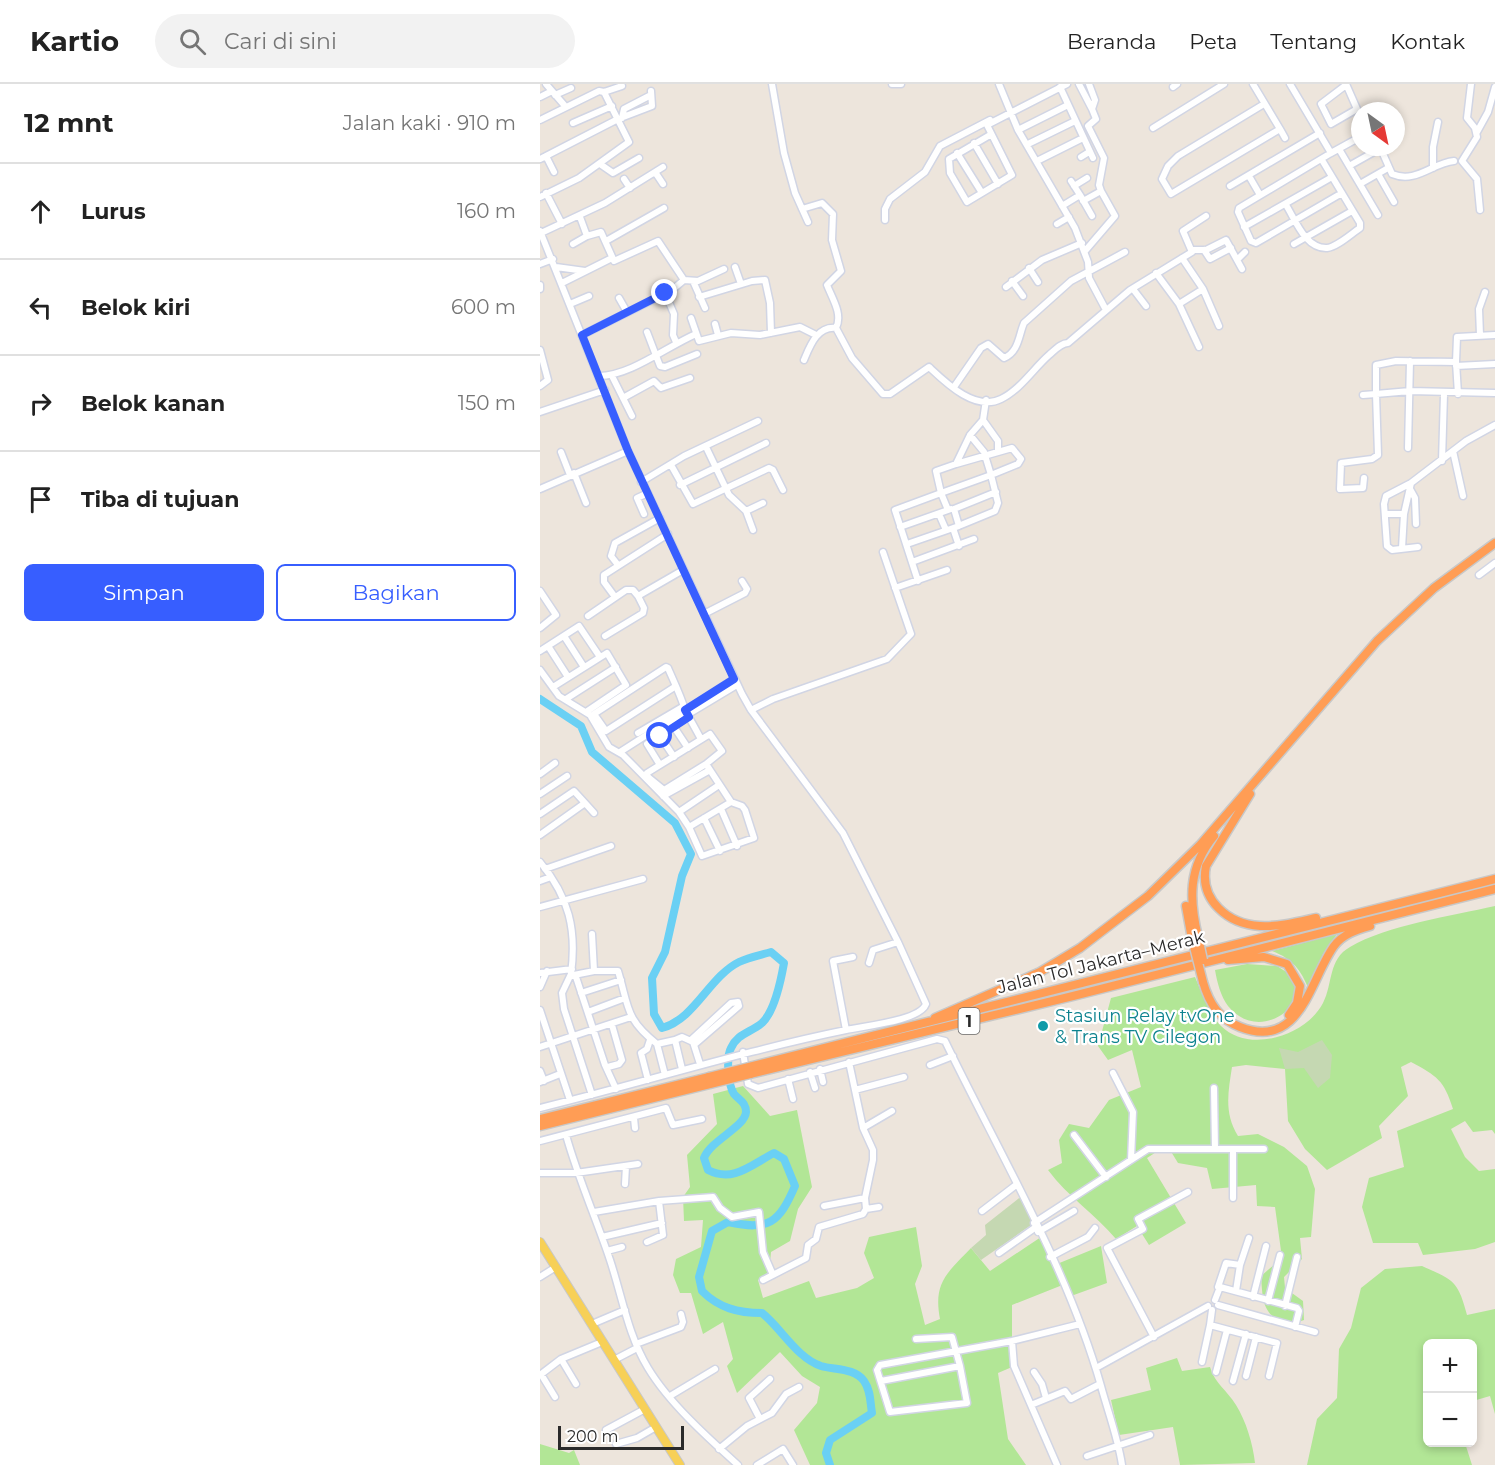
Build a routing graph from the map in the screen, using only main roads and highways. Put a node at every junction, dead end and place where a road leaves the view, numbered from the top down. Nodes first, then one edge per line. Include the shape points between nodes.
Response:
1 (1495, 543) edge
2 (1495, 548) edge
3 (1250, 794) junction
4 (1200, 845) junction
5 (1495, 879) edge
6 (1495, 889) edge
7 (1414, 909) junction
8 (1360, 912) junction
9 (1195, 938) junction
10 (1187, 966) junction
11 (1206, 982) junction
12 (933, 1021) junction
13 (749, 1070) junction
14 (709, 1081) junction
15 (540, 1119) edge
16 (540, 1126) edge
17 (540, 1242) edge
18 (680, 1465) edge

1 - 4 highway via 1434,588 1377,641
2 - 3 highway via 1440,587 1395,629
3 - 8 highway via 1206,866 1204,885 1215,905 1242,922 1263,926
3 - 9 highway via 1210,841 1194,871 1191,897
4 - 9 highway via 1186,892
4 - 12 highway via 1148,896 1080,948 1006,989 940,1014
5 - 8 highway, Jalan Tol Jakarta–Merak / 1
6 - 7 highway, Jalan Tol Jakarta–Merak / 1
7 - 10 highway, Jalan Tol Jakarta–Merak / 1
7 - 11 highway via 1410,914 1342,938 1322,965 1303,1007 1275,1028 1251,1030 1226,1019 1209,1000
8 - 12 highway, Jalan Tol Jakarta–Merak / 1
9 - 11 highway, bridge
10 - 11 highway via 1255,957 1278,960 1296,976 1300,994 1294,1011 1285,1018 1254,1025 1224,1012
10 - 13 highway, Jalan Tol Jakarta–Merak / 1
12 - 13 highway, Jalan Tol Jakarta–Merak / 1
13 - 14 highway, Jalan Tol Jakarta–Merak / 1, bridge
14 - 15 highway, Jalan Tol Jakarta–Merak / 1
14 - 16 highway, Jalan Tol Jakarta–Merak / 1
17 - 18 main road

